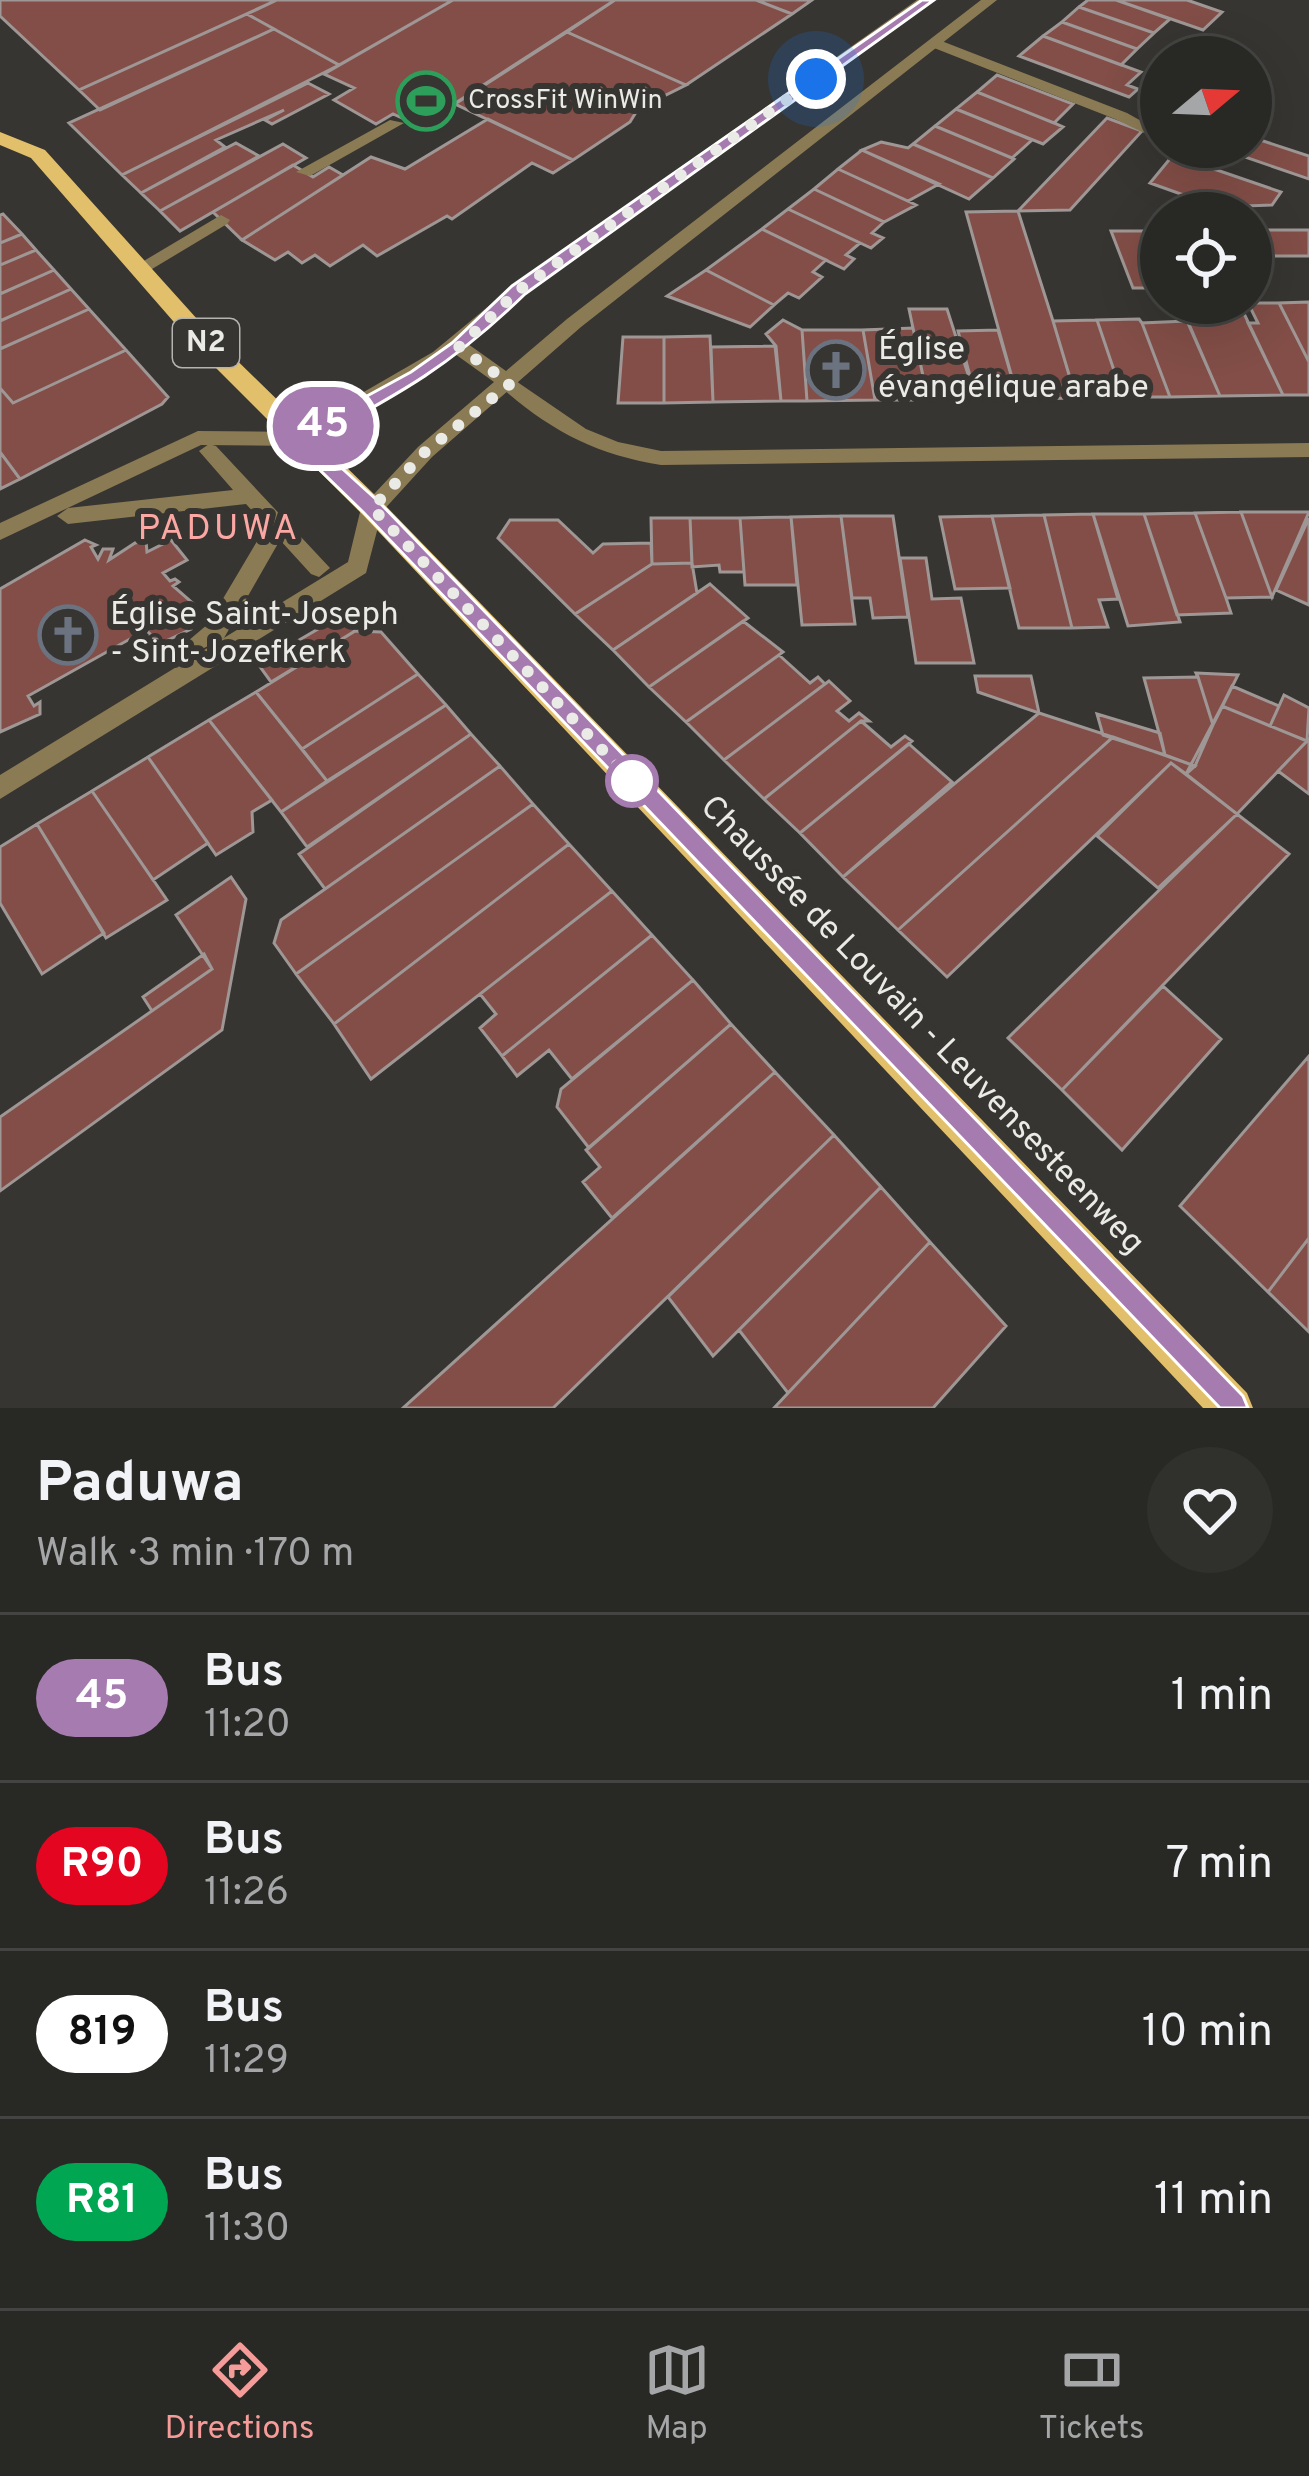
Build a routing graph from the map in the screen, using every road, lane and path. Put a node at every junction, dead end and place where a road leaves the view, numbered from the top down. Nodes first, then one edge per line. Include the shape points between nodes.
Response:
1 (926, 0) edge
2 (990, 0) edge
3 (878, 34) junction
4 (928, 48) junction
5 (396, 123) dead end
6 (1140, 126) edge
7 (0, 138) edge
8 (304, 172) dead end
9 (221, 220) dead end
10 (141, 268) junction
11 (459, 347) junction
12 (510, 384) junction
13 (298, 439) junction
14 (1309, 450) edge
15 (209, 451) dead end
16 (251, 496) junction
17 (372, 508) junction
18 (68, 516) dead end
19 (278, 524) junction
20 (0, 532) edge
21 (319, 568) dead end
22 (200, 641) dead end
23 (0, 788) edge
24 (1232, 1408) edge

1 - 3 street
2 - 4 street
3 - 4 street
3 - 11 street via 519,290
4 - 6 street
4 - 12 street via 657,256
5 - 8 street
7 - 10 main road, Chaussée de Louvain - Leuvensesteenweg / N2 via 38,154
9 - 10 street
10 - 13 main road, Chaussée de Louvain - Leuvensesteenweg / N2
11 - 12 street
11 - 13 street
12 - 14 street via 565,432 661,458
12 - 17 street via 425,452
13 - 17 main road, Chaussée de Louvain - Leuvensesteenweg / N2
13 - 20 street via 198,438
15 - 16 street
16 - 18 street
16 - 19 street
17 - 23 street via 358,568
17 - 24 main road, Chaussée de Louvain - Leuvensesteenweg / N2
19 - 21 street
19 - 22 street via 216,631

